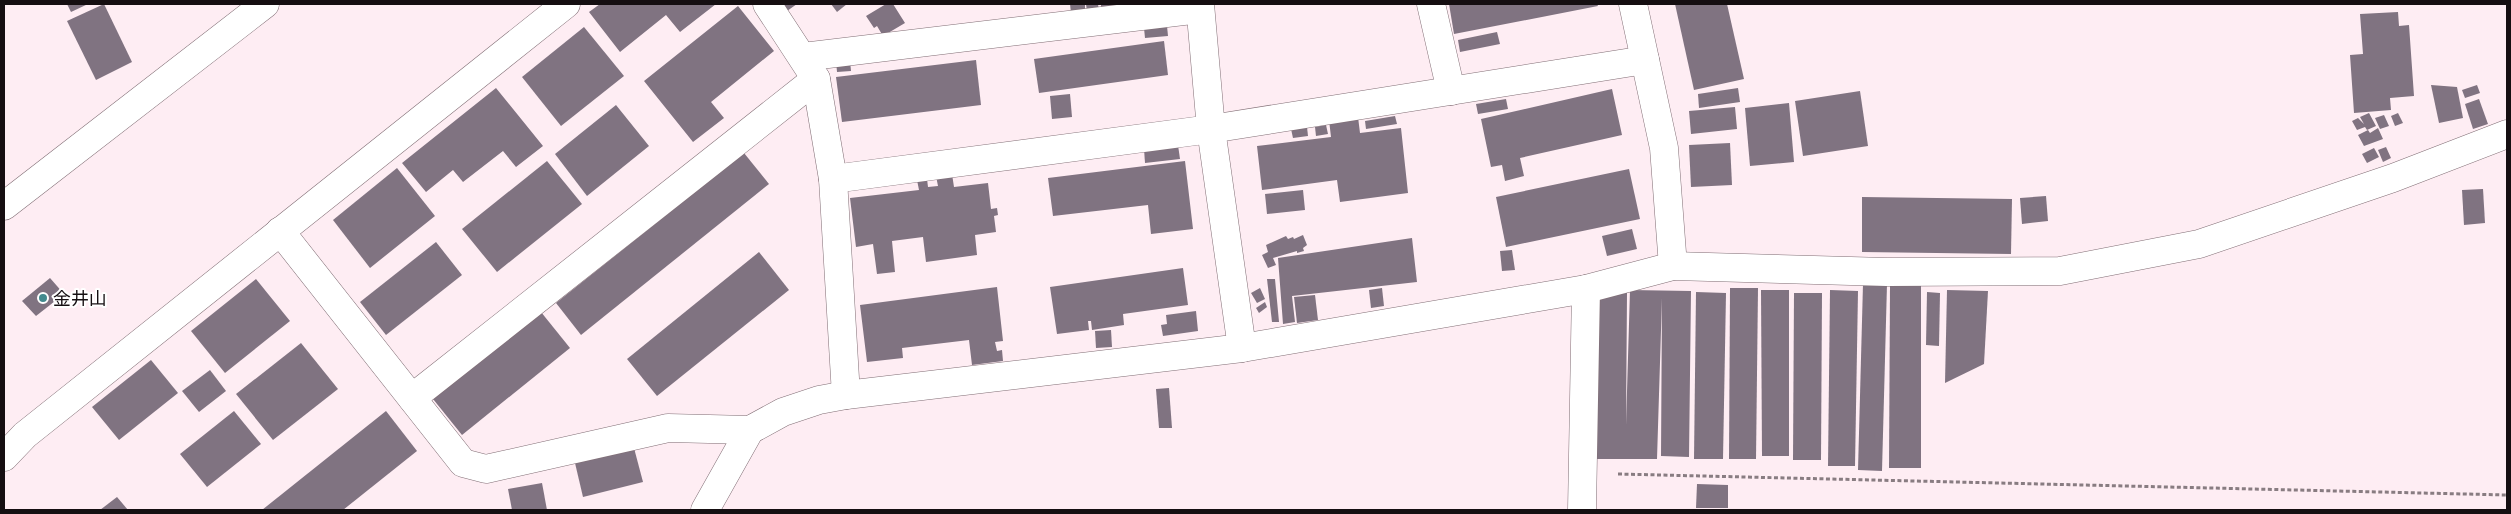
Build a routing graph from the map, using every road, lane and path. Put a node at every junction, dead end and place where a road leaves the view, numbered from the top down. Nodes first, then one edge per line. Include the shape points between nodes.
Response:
1 (264, 4) edge
2 (566, 4) edge
3 (767, 4) edge
4 (1431, 4) edge
5 (1633, 4) edge
6 (1200, 7) edge
7 (1645, 60) junction
8 (810, 68) junction
9 (1451, 91) junction
10 (1211, 129) junction
11 (2507, 134) edge
12 (833, 179) junction
13 (4, 206) edge
14 (280, 231) junction
15 (1673, 266) junction
16 (1586, 289) junction
17 (1242, 348) junction
18 (846, 395) junction
19 (412, 398) junction
20 (750, 430) junction
21 (4, 457) edge
22 (1582, 474) junction
23 (2507, 495) edge
24 (705, 510) edge
25 (1582, 510) edge

1 - 13 street
2 - 14 street
3 - 8 street
4 - 9 street
5 - 7 street
6 - 8 street
6 - 10 street
7 - 9 street
7 - 15 street via 1664,148
8 - 12 street
8 - 19 street
9 - 10 street
10 - 12 street
10 - 17 street
11 - 15 street via 2394,178 2200,244 2060,271 1887,272
12 - 18 street
14 - 19 street
14 - 21 street via 25,434
15 - 16 street
16 - 17 street
16 - 22 street
17 - 18 street
18 - 20 street via 783,412
19 - 20 street via 463,463 486,469 668,428
20 - 24 street
22 - 23 path
22 - 25 street

